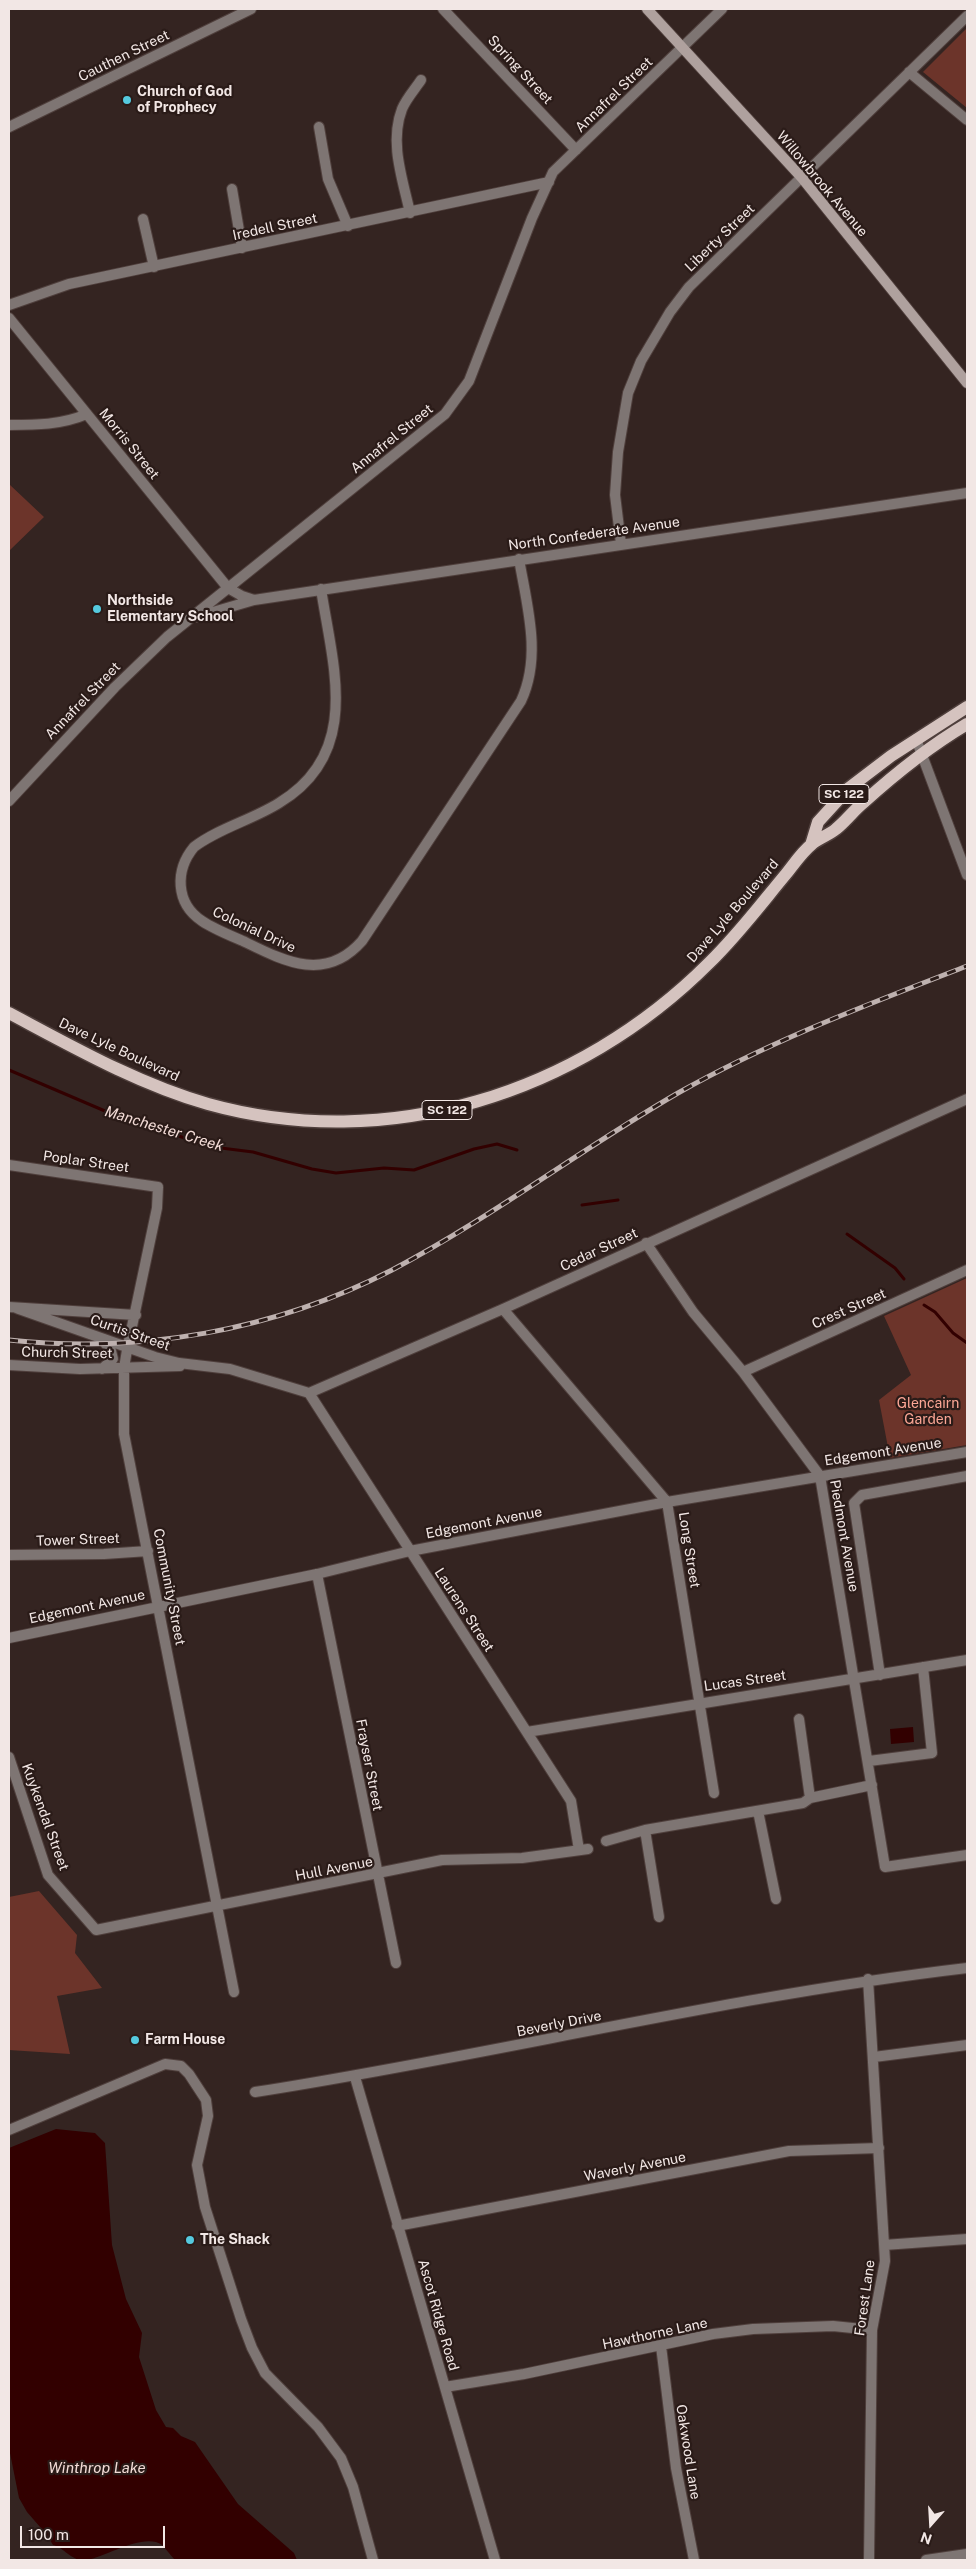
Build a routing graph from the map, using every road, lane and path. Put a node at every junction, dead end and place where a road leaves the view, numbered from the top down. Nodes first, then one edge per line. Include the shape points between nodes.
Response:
1 (251, 9) edge
2 (647, 9) edge
3 (722, 9) edge
4 (449, 11) edge
5 (967, 16) edge
6 (682, 48) junction
7 (909, 72) junction
8 (421, 80) dead end
9 (967, 120) edge
10 (9, 127) edge
11 (319, 127) dead end
12 (576, 150) junction
13 (802, 178) junction
14 (548, 182) junction
15 (232, 189) dead end
16 (410, 213) junction
17 (143, 219) dead end
18 (348, 226) junction
19 (242, 248) junction
20 (154, 267) junction
21 (9, 305) edge
22 (9, 318) edge
23 (967, 383) edge
24 (87, 414) junction
25 (9, 425) edge
26 (967, 493) edge
27 (621, 544) junction
28 (520, 559) junction
29 (228, 588) junction
30 (321, 589) junction
31 (254, 600) junction
32 (190, 618) junction
33 (967, 706) edge
34 (967, 724) edge
35 (916, 739) junction
36 (922, 754) junction
37 (9, 801) edge
38 (811, 844) junction
39 (967, 875) edge
40 (9, 1013) edge
41 (967, 1099) edge
42 (9, 1165) edge
43 (158, 1186) joint
44 (646, 1243) junction
45 (967, 1270) edge
46 (12, 1307) edge
47 (503, 1309) junction
48 (136, 1315) junction
49 (104, 1339) junction
50 (128, 1348) junction
51 (155, 1357) junction
52 (192, 1364) junction
53 (9, 1365) edge
54 (124, 1368) junction
55 (102, 1369) junction
56 (742, 1372) junction
57 (309, 1393) junction
58 (967, 1452) edge
59 (820, 1476) junction
60 (967, 1476) edge
61 (667, 1502) junction
62 (148, 1551) junction
63 (410, 1551) junction
64 (9, 1555) edge
65 (317, 1574) junction
66 (159, 1606) junction
67 (9, 1638) edge
68 (967, 1660) edge
69 (923, 1667) junction
70 (880, 1675) junction
71 (855, 1679) junction
72 (700, 1702) junction
73 (799, 1719) dead end
74 (527, 1732) junction
75 (9, 1757) edge
76 (869, 1765) junction
77 (872, 1786) junction
78 (714, 1793) dead end
79 (810, 1798) junction
80 (758, 1810) junction
81 (645, 1830) junction
82 (606, 1841) dead end
83 (583, 1849) joint
84 (967, 1855) edge
85 (377, 1874) junction
86 (776, 1900) dead end
87 (216, 1906) junction
88 (659, 1917) dead end
89 (96, 1930) joint
90 (396, 1962) dead end
91 (967, 1968) edge
92 (868, 1980) junction
93 (234, 1992) dead end
94 (967, 2045) edge
95 (874, 2057) junction
96 (355, 2077) junction
97 (255, 2092) dead end
98 (9, 2130) edge
99 (879, 2148) junction
100 (397, 2226) junction
101 (967, 2239) edge
102 (884, 2245) junction
103 (872, 2330) junction
104 (661, 2346) junction
105 (444, 2387) junction
106 (967, 2554) edge
107 (373, 2560) edge
108 (495, 2560) edge
109 (694, 2560) edge
110 (869, 2560) edge
111 (926, 2560) edge

1 - 10 street, Cauthen Street
2 - 6 street, Willowbrook Avenue
3 - 6 street, Annafrel Street
4 - 12 street, Spring Street
5 - 7 street, Liberty Street
6 - 12 street, Annafrel Street
6 - 13 street, Willowbrook Avenue
7 - 9 street
7 - 13 street, Liberty Street
8 - 16 street via 402,109 397,134 398,160
11 - 18 street via 328,179
12 - 14 street, Annafrel Street via 553,172
13 - 23 street, Willowbrook Avenue
13 - 27 street, Liberty Street via 689,287 641,361 628,394 618,452 615,494
14 - 16 street, Iredell Street
14 - 29 street, Annafrel Street via 469,381 445,414
15 - 19 street
16 - 18 street, Iredell Street
17 - 20 street
18 - 19 street, Iredell Street
19 - 20 street, Iredell Street
20 - 21 street, Iredell Street via 69,284
22 - 24 street, Morris Street
24 - 25 street via 56,424
24 - 29 street, Morris Street
26 - 27 street, North Confederate Avenue
27 - 28 street, North Confederate Avenue
28 - 30 street, North Confederate Avenue
28 - 30 street, Colonial Drive via 533,652 531,674 521,701 362,941 336,960 308,965 288,962 201,920 184,902 180,876 194,847 288,798 323,759 333,734 337,703
29 - 31 street
29 - 32 street, Annafrel Street
30 - 31 street, North Confederate Avenue
31 - 32 street, North Confederate Avenue
32 - 37 street, Annafrel Street via 115,687
33 - 35 main road, Dave Lyle Boulevard / SC 122
34 - 36 main road, Dave Lyle Boulevard / SC 122
35 - 36 street
35 - 38 main road, Dave Lyle Boulevard / SC 122 via 849,788 818,822
36 - 38 main road, Dave Lyle Boulevard / SC 122 via 862,803 834,831
36 - 39 street
38 - 40 main road, Dave Lyle Boulevard / SC 122 via 708,964 679,991 627,1030 557,1072 526,1086 495,1098 430,1114 364,1122 315,1121 217,1106 140,1080
41 - 44 street, Cedar Street
42 - 43 street, Poplar Street
43 - 48 street, Community Street via 157,1208
44 - 47 street, Cedar Street
44 - 56 street, Piedmont Avenue via 694,1312
45 - 56 street, Crest Street
46 - 48 street, Curtis Street
46 - 49 street, Curtis Street
47 - 57 street, Cedar Street
47 - 61 street, Long Street
48 - 50 street, Community Street
49 - 50 street, Curtis Street
49 - 54 street via 117,1351
49 - 55 street via 113,1359
50 - 51 street, Curtis Street
50 - 54 street, Community Street
51 - 52 street, Curtis Street
51 - 54 street via 134,1358
52 - 54 street, Church Street
52 - 57 street, Curtis Street via 238,1372
53 - 55 street, Church Street
54 - 55 street, Church Street
54 - 62 street, Community Street via 124,1434
56 - 59 street, Piedmont Avenue
57 - 63 street, Laurens Street
58 - 59 street, Edgemont Avenue
59 - 61 street, Edgemont Avenue
59 - 71 street, Piedmont Avenue
60 - 70 street via 862,1495 854,1503
61 - 63 street, Edgemont Avenue
61 - 72 street, Long Street
62 - 64 street, Tower Street
62 - 66 street, Community Street
63 - 65 street, Edgemont Avenue
63 - 74 street, Laurens Street
65 - 66 street, Edgemont Avenue
65 - 85 street, Frayser Street
66 - 67 street, Edgemont Avenue
66 - 87 street, Community Street
68 - 69 street, Lucas Street
69 - 70 street, Lucas Street
69 - 76 street via 932,1754
70 - 71 street, Lucas Street
71 - 72 street, Lucas Street
71 - 76 street, Piedmont Avenue
72 - 74 street, Lucas Street
72 - 78 street, Long Street
73 - 79 street
74 - 83 street, Laurens Street via 571,1801
75 - 89 street, Kuykendal Street via 48,1875
76 - 77 street, Piedmont Avenue
77 - 79 street
77 - 84 street, Piedmont Avenue via 885,1867
79 - 80 street via 803,1803
80 - 81 street
80 - 86 street
81 - 82 street
81 - 88 street
83 - 85 street, Hull Avenue via 522,1858 442,1860
85 - 87 street, Hull Avenue
85 - 90 street, Frayser Street
87 - 89 street, Hull Avenue
87 - 93 street, Community Street
91 - 92 street, Beverly Drive
92 - 95 street, Forest Lane
92 - 96 street, Beverly Drive
94 - 95 street
95 - 99 street, Forest Lane
96 - 97 street, Beverly Drive
96 - 100 street, Ascot Ridge Road
98 - 107 street via 165,2064 181,2066 190,2074 206,2100 208,2116 197,2165 205,2207 241,2320 265,2373 318,2427 341,2458
99 - 100 street, Waverly Avenue via 789,2151
99 - 102 street, Forest Lane
100 - 105 street, Ascot Ridge Road
101 - 102 street
102 - 103 street, Forest Lane via 885,2261
103 - 104 street, Hawthorne Lane via 833,2326 761,2328 713,2334
103 - 110 street, Forest Lane
104 - 105 street, Hawthorne Lane via 533,2373
104 - 109 street, Oakwood Lane via 676,2468
105 - 108 street, Ascot Ridge Road
106 - 111 street

